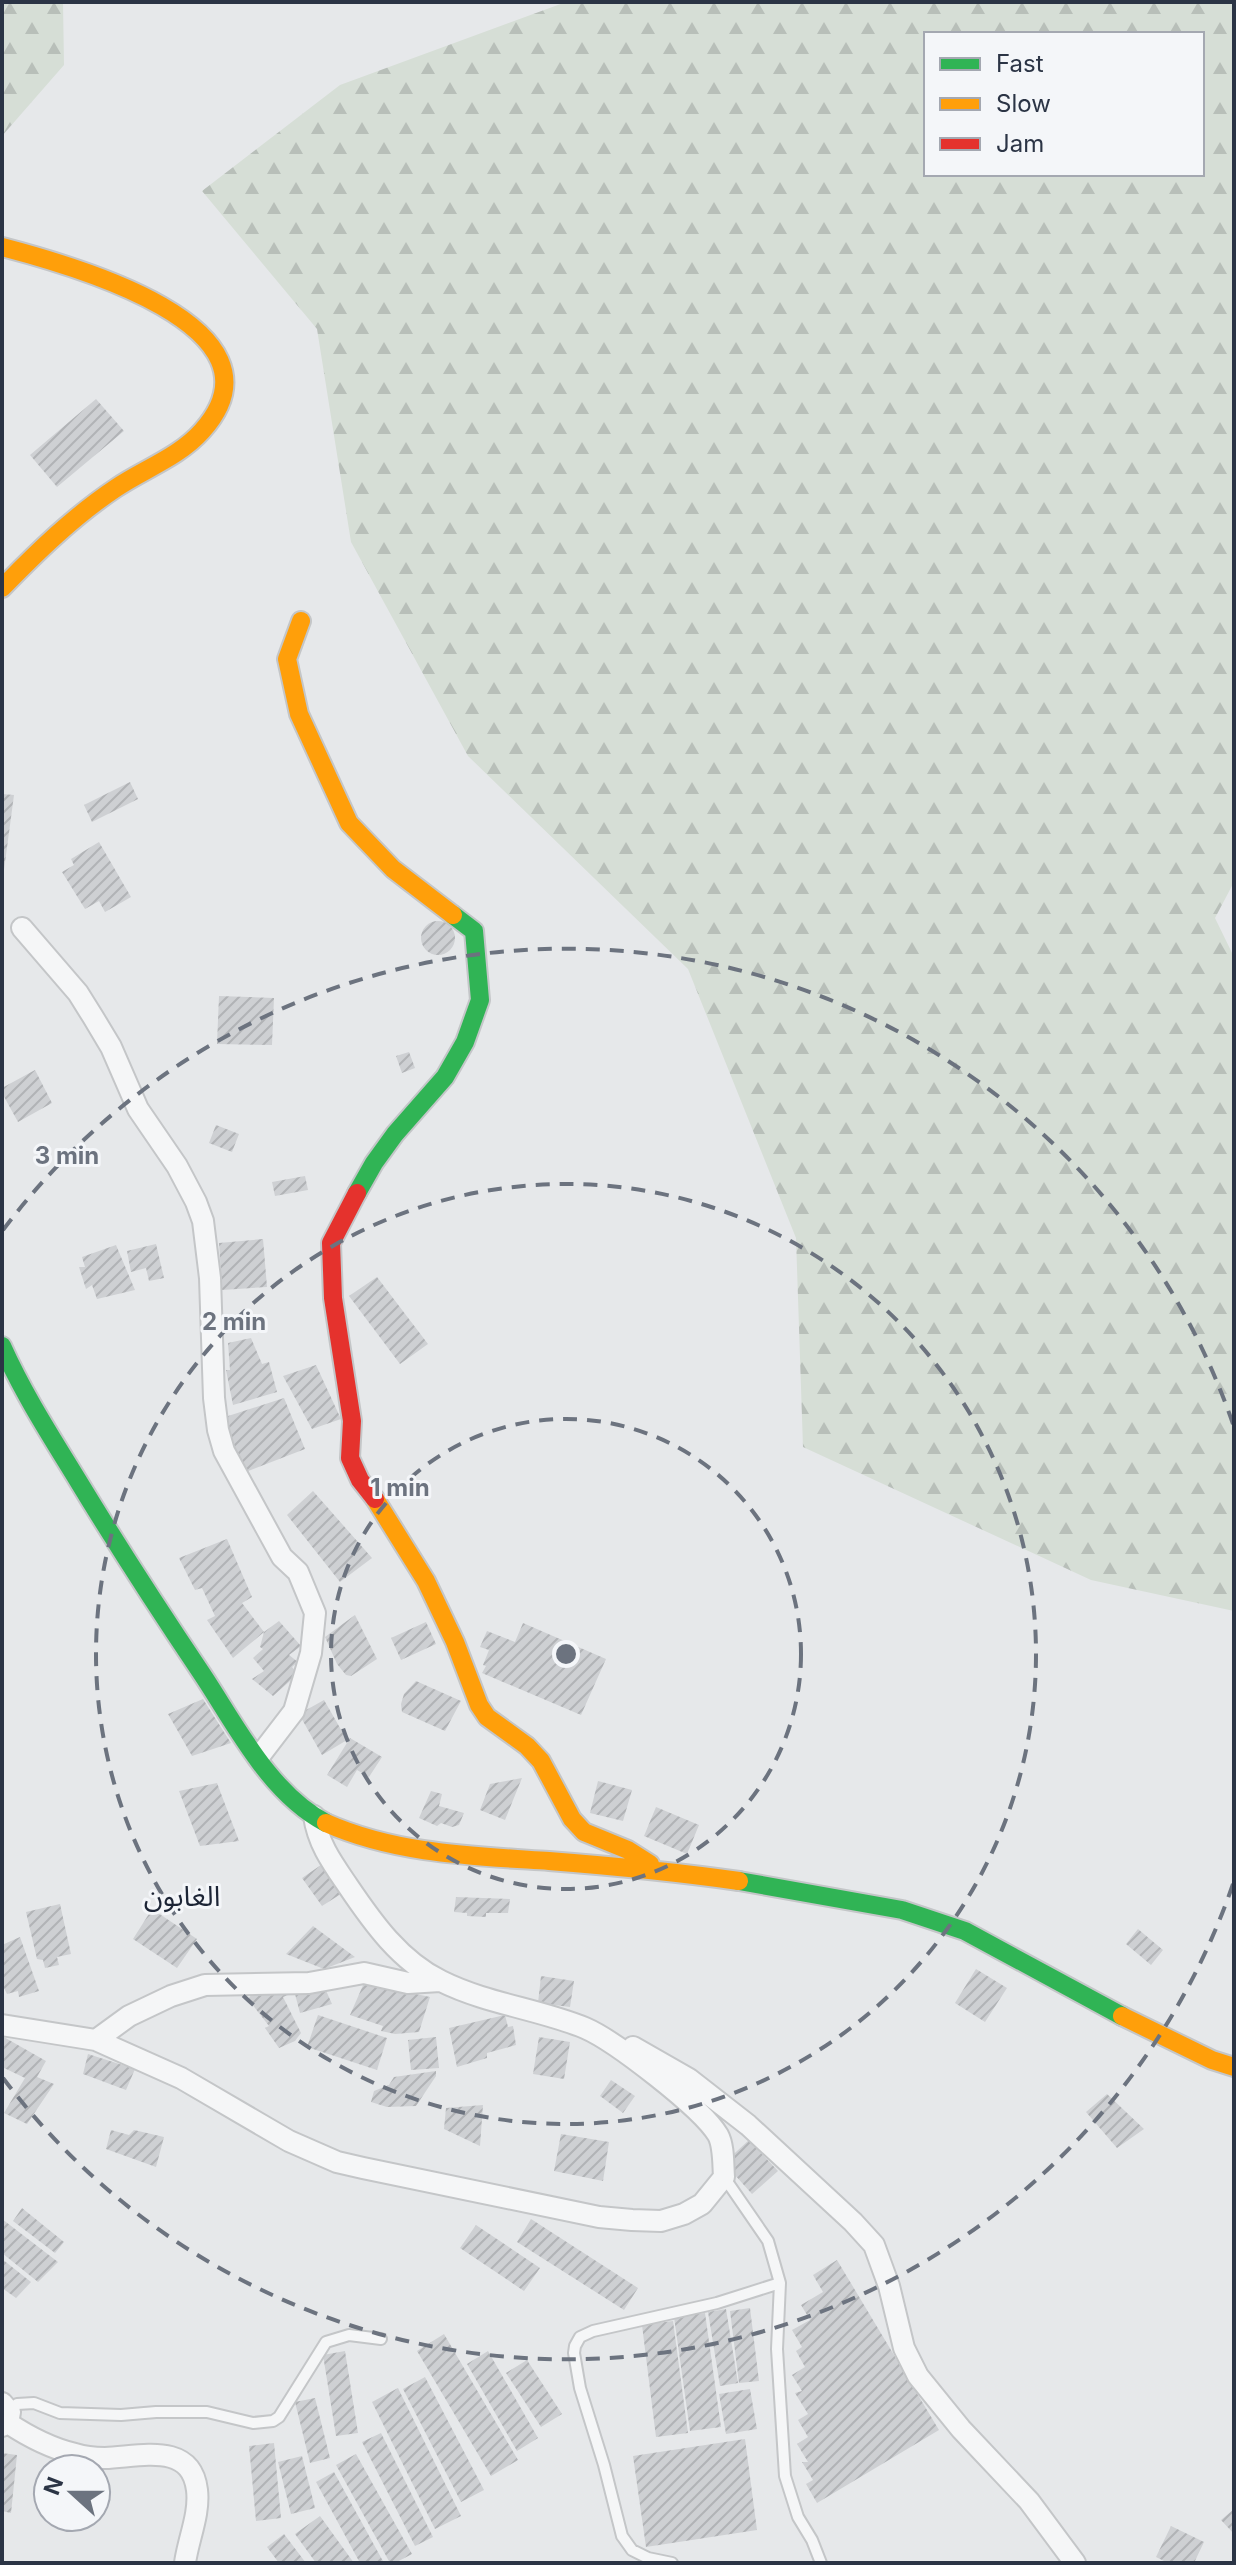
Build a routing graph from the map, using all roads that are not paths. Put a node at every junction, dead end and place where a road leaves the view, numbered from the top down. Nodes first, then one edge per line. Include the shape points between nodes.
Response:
1 (2, 247) edge
2 (2, 588) edge
3 (301, 621) dead end
4 (22, 928) dead end
5 (2, 1346) edge
6 (258, 1758) junction
7 (314, 1816) junction
8 (657, 1869) junction
9 (440, 1981) junction
10 (2, 2025) edge
11 (96, 2040) junction
12 (610, 2041) junction
13 (1234, 2067) edge
14 (724, 2177) junction
15 (780, 2283) junction
16 (381, 2339) dead end
17 (6, 2416) edge
18 (185, 2563) edge
19 (672, 2563) edge
20 (821, 2563) edge
21 (1075, 2563) edge

1 - 2 main road via 123,286 165,306 212,348 222,365 224,388 218,409 203,430 88,509
3 - 8 main road via 287,659 290,673 299,714 342,809 393,869 474,931 480,1000 445,1077 384,1149 331,1243 333,1298 352,1421 350,1458 426,1581 487,1717 541,1761 584,1832
4 - 6 street via 78,993 138,1109 196,1202 210,1278 214,1398 224,1451 282,1557 298,1572 315,1613 311,1653 294,1711
5 - 6 main road via 22,1389 132,1570
6 - 7 main road
7 - 8 main road via 416,1849
7 - 9 street via 317,1836 360,1905 409,1962
8 - 13 main road via 844,1898 965,1931 1173,2042
9 - 11 street via 408,1983 364,1973 309,1983 205,1985 129,2016
9 - 12 street
10 - 11 street
11 - 14 street via 181,2078 289,2141 363,2168 599,2217 661,2221 702,2204
12 - 14 street via 673,2090 718,2135
12 - 21 street via 638,2048 701,2088 748,2125 874,2245 904,2348 918,2376 1029,2501
14 - 15 lane via 768,2241
15 - 19 lane via 593,2331 575,2346 580,2388 622,2536 632,2550
15 - 20 lane via 777,2349 785,2476
16 - 17 lane via 349,2335 326,2342 279,2417 266,2422 194,2411 60,2413 34,2403 17,2404
17 - 18 street via 34,2440 75,2454 163,2455 181,2461 197,2491

